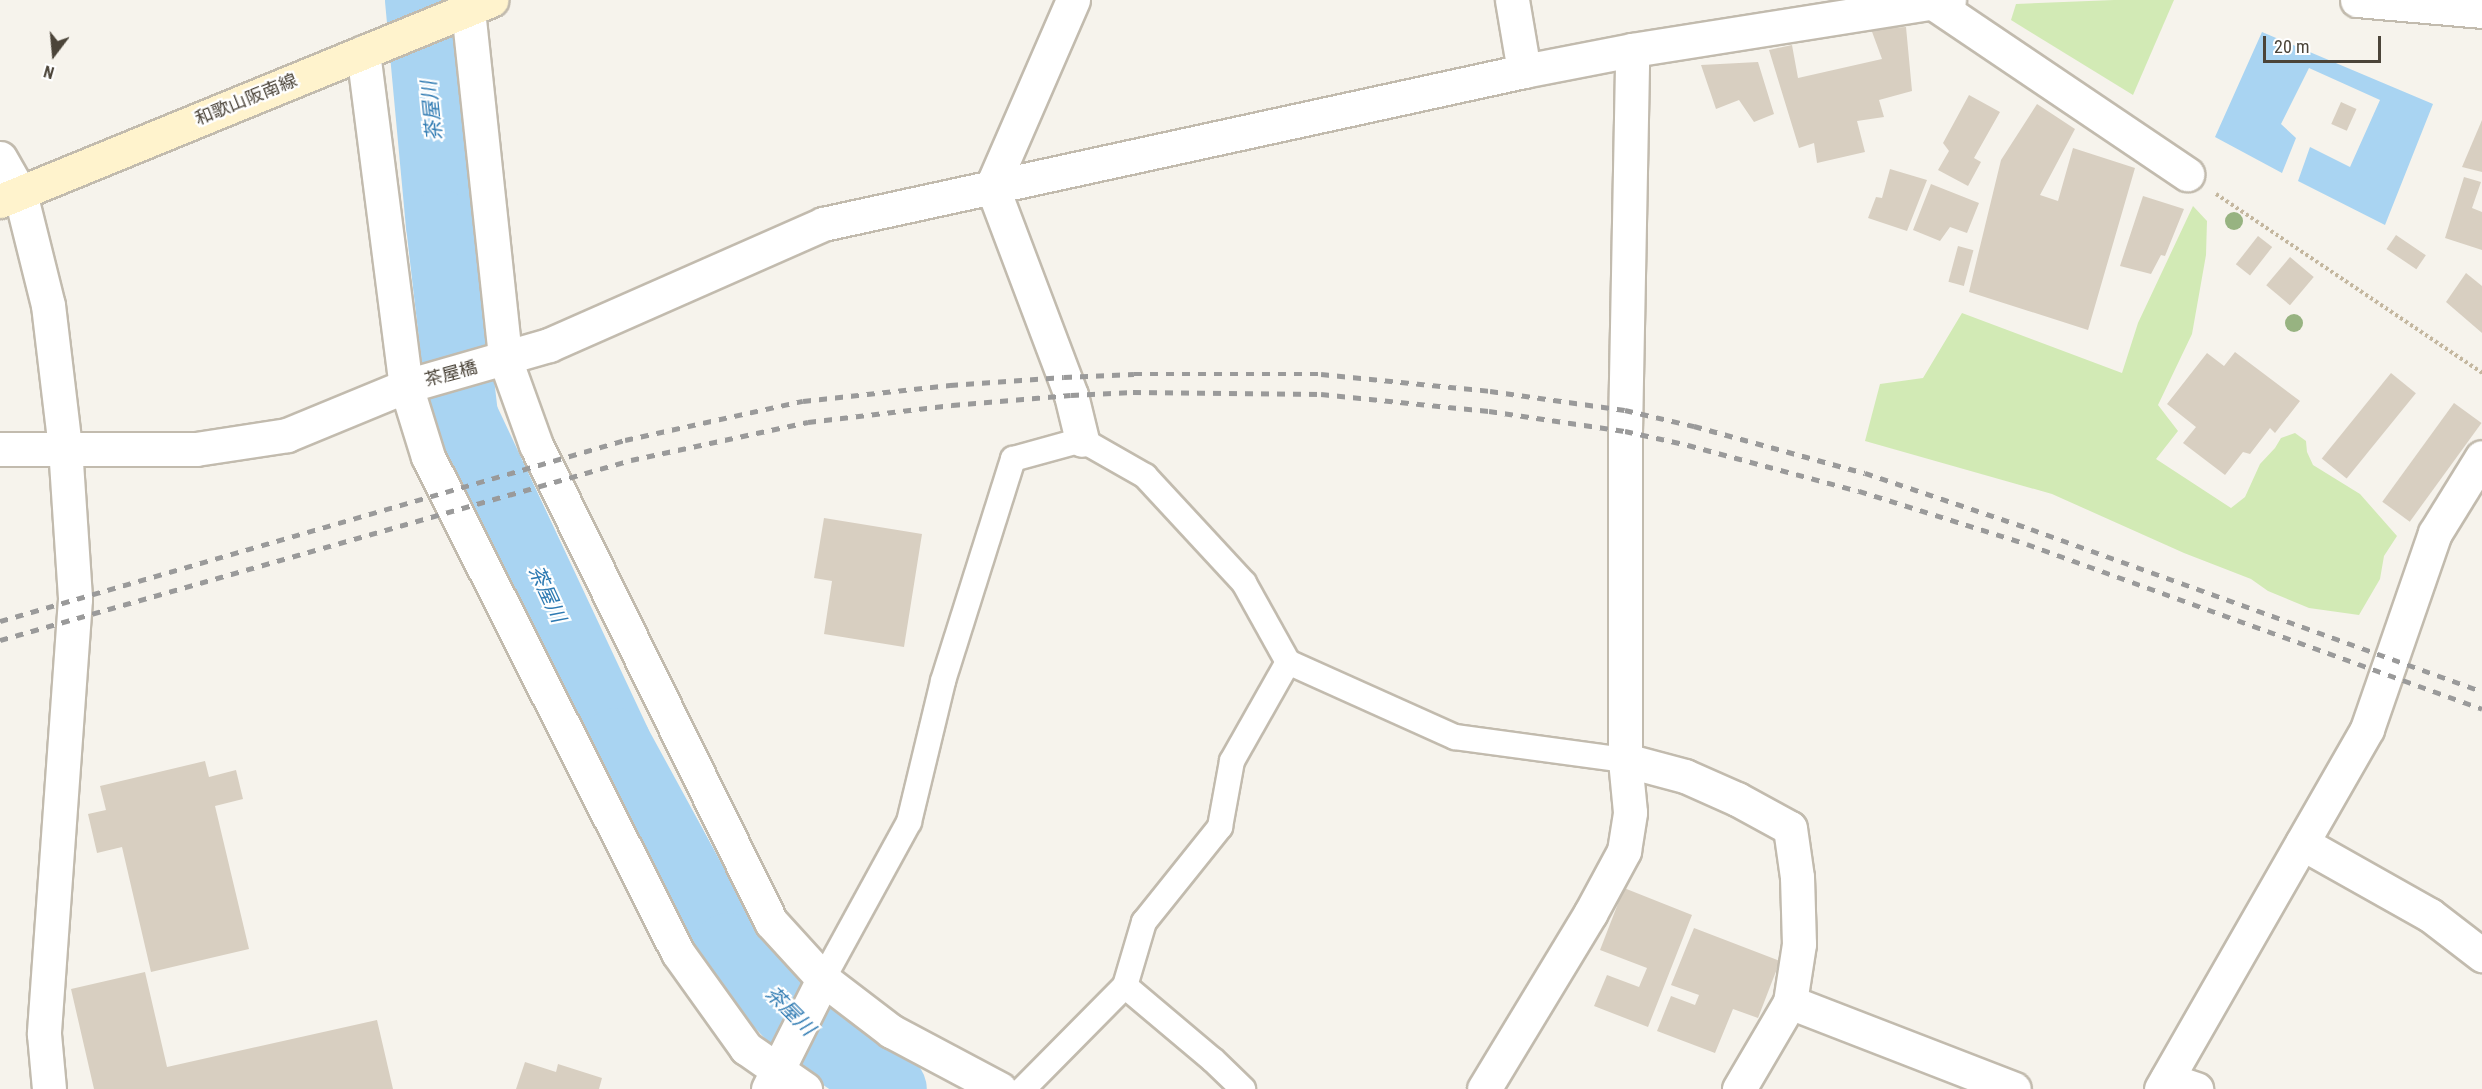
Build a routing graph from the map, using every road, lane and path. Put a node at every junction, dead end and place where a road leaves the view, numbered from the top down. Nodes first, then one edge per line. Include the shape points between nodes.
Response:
1 (1073, 0) edge
2 (1512, 0) edge
3 (2357, 0) edge
4 (1941, 1) edge
5 (480, 5) edge
6 (2482, 11) edge
7 (1632, 50) junction
8 (363, 52) junction
9 (1524, 71) junction
10 (0, 158) edge
11 (2187, 174) joint
12 (992, 186) junction
13 (10, 197) edge
14 (500, 360) junction
15 (2482, 373) edge
16 (406, 386) junction
17 (1082, 440) junction
18 (64, 447) junction
19 (0, 449) edge
20 (2482, 457) edge
21 (1288, 662) junction
22 (1625, 760) junction
23 (2302, 843) junction
24 (2482, 955) edge
25 (820, 985) junction
26 (1125, 986) junction
27 (1790, 1002) junction
28 (776, 1069) edge
29 (2175, 1086) edge
30 (49, 1089) edge
31 (805, 1089) edge
32 (1000, 1089) edge
33 (1023, 1089) edge
34 (1243, 1089) edge
35 (1484, 1089) edge
36 (1739, 1089) edge
37 (2014, 1089) edge

1 - 12 street
2 - 9 street
3 - 6 street
4 - 7 street, 茶屋橋
4 - 11 street
5 - 8 main road, 和歌山阪南線
5 - 14 street
7 - 9 street, 茶屋橋
7 - 22 street via 1625,431
8 - 13 main road, 和歌山阪南線
8 - 16 street
9 - 12 street, 茶屋橋
10 - 13 street
11 - 15 path
12 - 14 street, 茶屋橋 via 823,224 549,345
12 - 17 street via 1071,395
13 - 18 street via 48,305
14 - 16 street, 茶屋橋
14 - 25 street via 536,446 771,922
16 - 18 street, 茶屋橋 via 287,435 196,449
16 - 28 street via 428,457 678,953 746,1048
17 - 21 lane via 1144,476 1244,583
17 - 25 lane via 1013,459 944,681 909,822
18 - 19 street, 茶屋橋
18 - 30 street via 75,599 44,1034
20 - 23 street via 2435,533 2367,729
21 - 22 lane via 1455,737
21 - 26 lane via 1232,761 1220,827 1144,922
22 - 27 street via 1685,776 1790,828 1797,877 1799,944
22 - 35 street via 1630,812 1624,851
23 - 24 street via 2430,915
23 - 29 street
25 - 28 street
25 - 32 street via 891,1031
26 - 33 lane
26 - 34 lane
27 - 36 street
27 - 37 street
28 - 31 street

